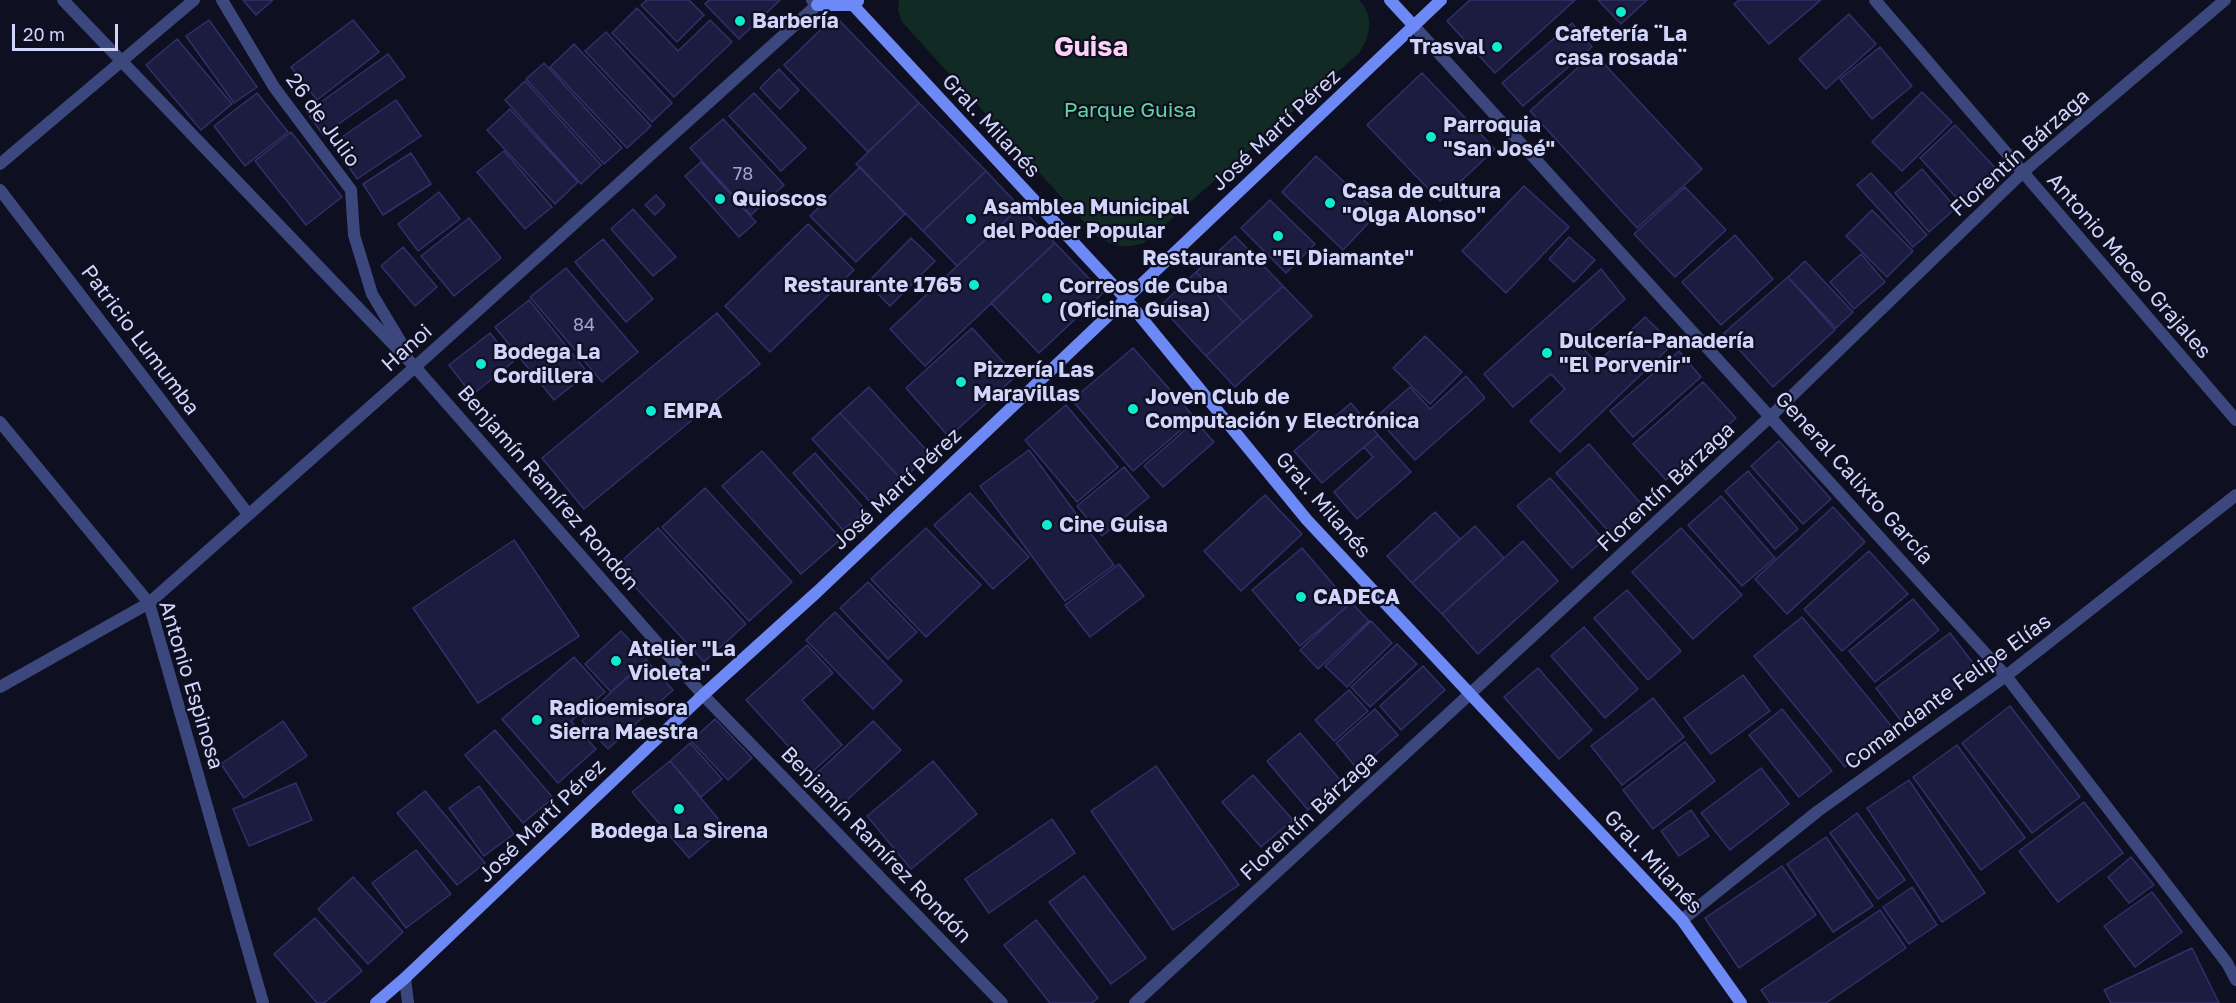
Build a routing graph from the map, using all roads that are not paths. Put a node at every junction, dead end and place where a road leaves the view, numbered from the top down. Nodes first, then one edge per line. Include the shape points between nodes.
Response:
1 (63, 0) edge
2 (194, 0) edge
3 (222, 0) edge
4 (1390, 0) edge
5 (1441, 0) edge
6 (1875, 0) edge
7 (2225, 0) edge
8 (814, 2) edge
9 (856, 3) edge
10 (1414, 26) junction
11 (123, 62) junction
12 (0, 164) edge
13 (2023, 172) junction
14 (0, 190) edge
15 (1126, 299) junction
16 (415, 367) junction
17 (1772, 416) junction
18 (2236, 420) edge
19 (0, 422) edge
20 (2236, 495) edge
21 (248, 514) junction
22 (149, 603) junction
23 (2006, 676) junction
24 (0, 687) edge
25 (703, 694) junction
26 (1470, 694) junction
27 (1682, 920) junction
28 (405, 978) junction
29 (2236, 980) edge
30 (263, 1003) edge
31 (376, 1003) edge
32 (408, 1003) edge
33 (1002, 1003) edge
34 (1135, 1003) edge
35 (1742, 1003) edge

1 - 11 street, Benjamín Ramírez Rondón
2 - 11 street
3 - 16 street, 26 de Julio via 274,87 351,190 354,236 372,294
4 - 10 street
5 - 10 street, José Martí Pérez
6 - 13 street, Antonio Maceo Grajales
7 - 13 street, Florentín Bárzaga
8 - 9 street
8 - 16 street, Hanoi
9 - 15 street, Gral. Milanés
10 - 15 street, José Martí Pérez
10 - 17 street, General Calixto García
11 - 12 street
11 - 16 street, Benjamín Ramírez Rondón
13 - 17 street, Florentín Bárzaga
13 - 18 street, Antonio Maceo Grajales
14 - 21 street, Patricio Lumumba
15 - 25 street, José Martí Pérez via 817,592
15 - 26 street, Gral. Milanés via 1306,520
16 - 21 street, Hanoi
16 - 25 street, Benjamín Ramírez Rondón
17 - 23 street, General Calixto García
17 - 26 street, Florentín Bárzaga
19 - 22 street, Antonio Espinosa
20 - 23 street, Comandante Felipe Elías
21 - 22 street, Hanoi
22 - 24 street, Hanoi
22 - 30 street, Antonio Espinosa
23 - 27 street, Comandante Felipe Elías via 1818,811
23 - 29 street, General Calixto García via 2227,963
25 - 28 street, José Martí Pérez
25 - 33 street, Benjamín Ramírez Rondón
26 - 27 street, Gral. Milanés
26 - 34 street, Florentín Bárzaga
27 - 35 street, Gral. Milanés
28 - 31 street, José Martí Pérez
28 - 32 street

